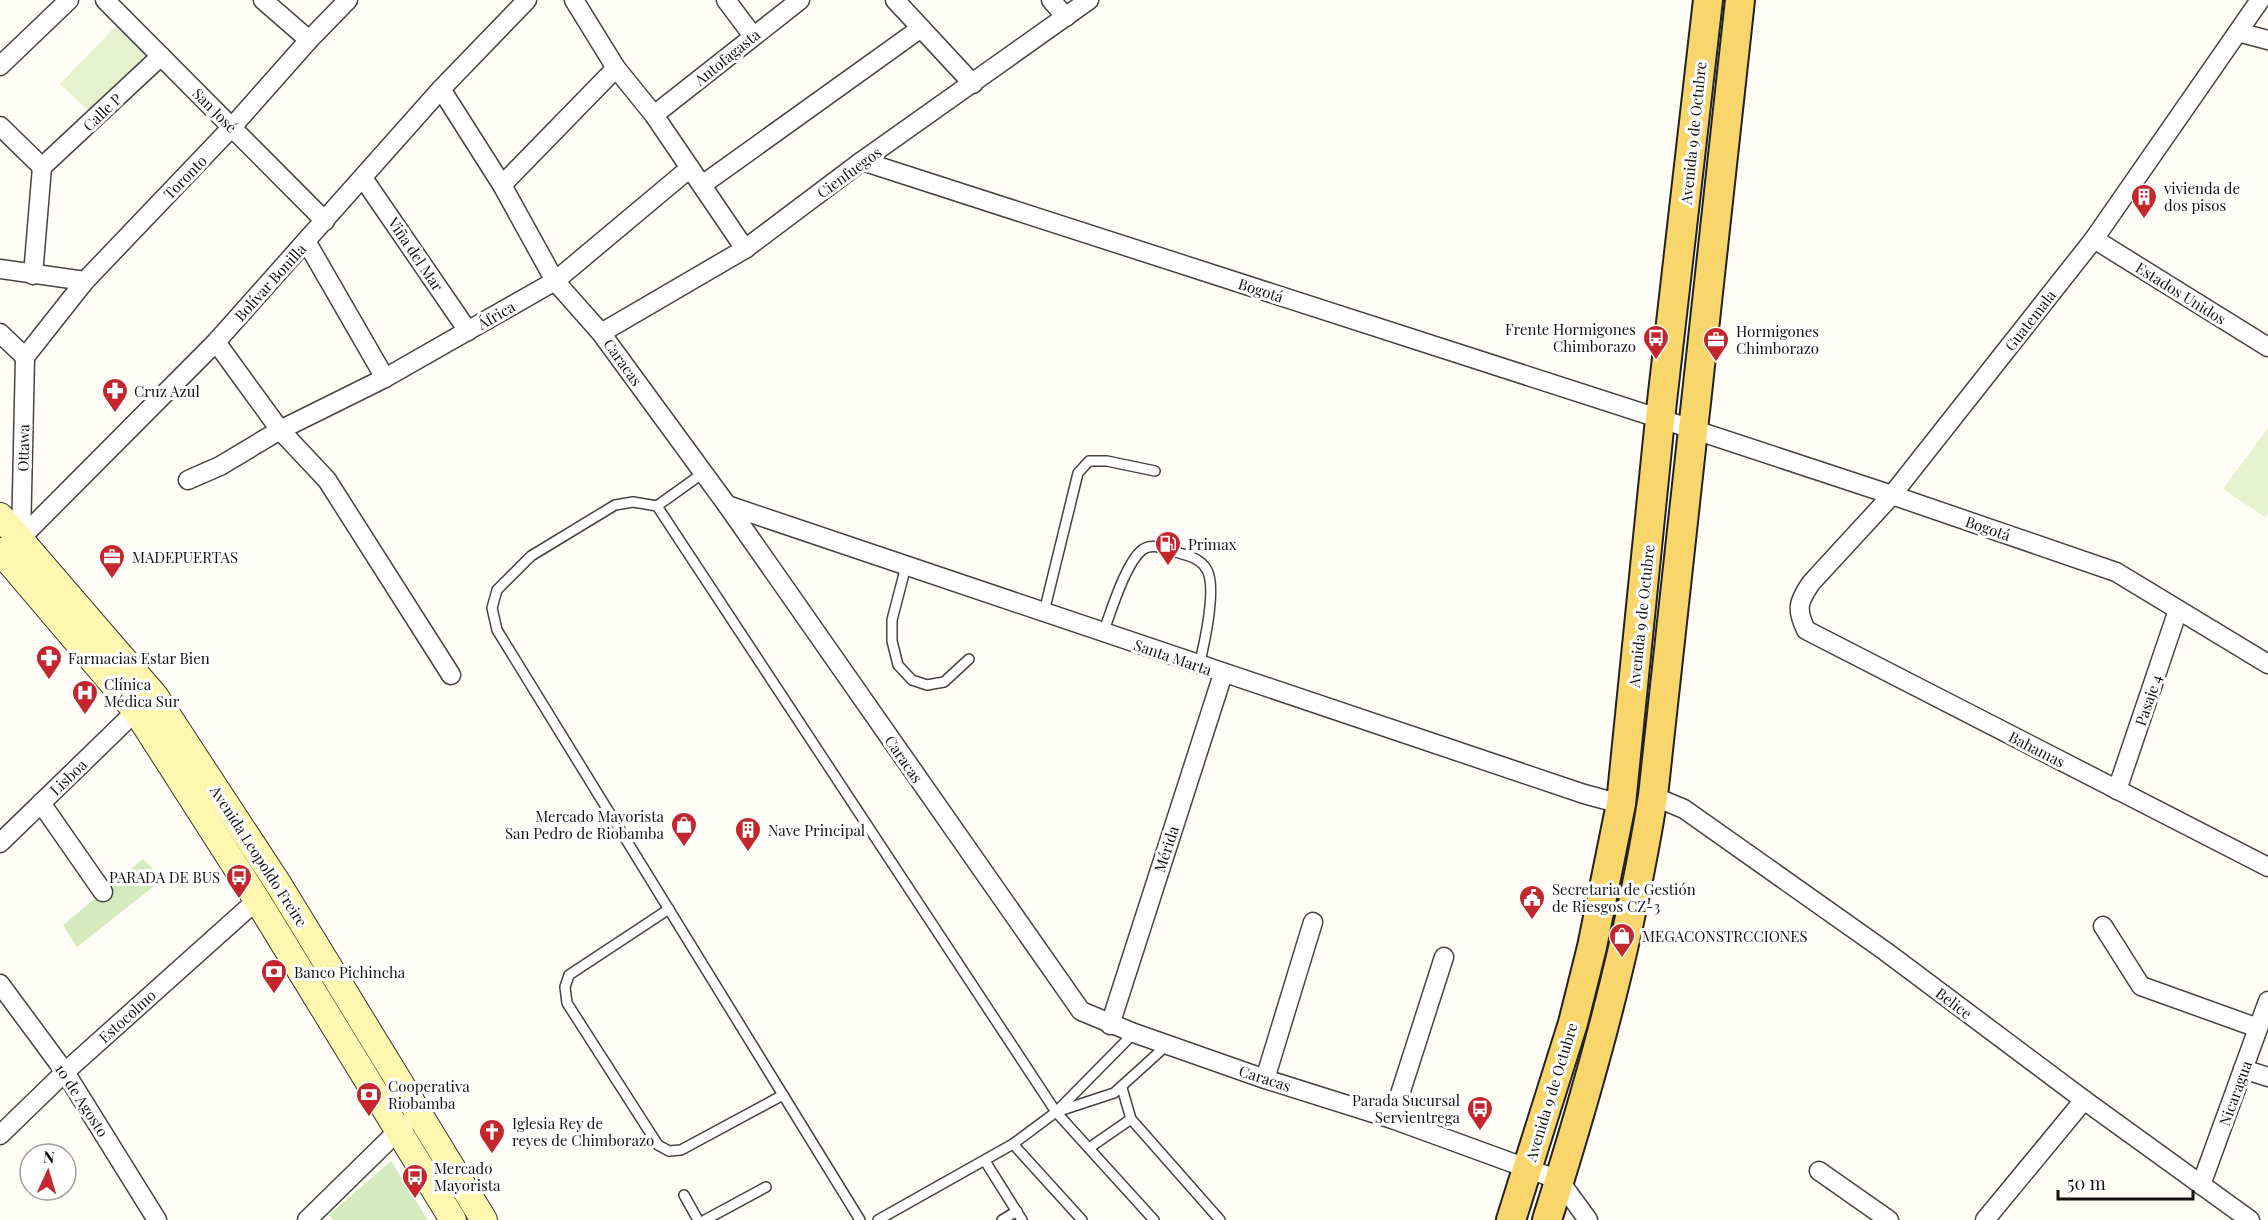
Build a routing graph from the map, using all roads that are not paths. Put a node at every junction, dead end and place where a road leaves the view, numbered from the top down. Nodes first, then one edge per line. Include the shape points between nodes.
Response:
1 (69, 0) edge
2 (105, 0) edge
3 (263, 0) edge
4 (348, 0) edge
5 (527, 0) edge
6 (574, 0) edge
7 (726, 0) edge
8 (800, 0) edge
9 (895, 0) edge
10 (1051, 0) edge
11 (1089, 0) edge
12 (1708, 0) edge
13 (1740, 0) edge
14 (2260, 0) edge
15 (1066, 17) junction
16 (921, 28) junction
17 (2238, 32) junction
18 (753, 36) junction
19 (309, 39) junction
20 (2268, 40) edge
21 (161, 56) junction
22 (0, 66) edge
23 (616, 68) junction
24 (973, 84) junction
25 (441, 89) junction
26 (654, 115) junction
27 (0, 126) edge
28 (232, 127) junction
29 (862, 162) junction
30 (42, 167) junction
31 (690, 168) junction
32 (363, 178) junction
33 (502, 185) junction
34 (702, 185) junction
35 (325, 221) junction
36 (2094, 239) junction
37 (306, 241) junction
38 (745, 249) junction
39 (0, 269) edge
40 (33, 274) junction
41 (85, 281) junction
42 (555, 281) junction
43 (468, 331) junction
44 (0, 333) edge
45 (602, 333) junction
46 (216, 342) junction
47 (2268, 347) edge
48 (25, 357) junction
49 (385, 378) junction
50 (1660, 419) junction
51 (1692, 429) junction
52 (280, 430) junction
53 (1155, 471) dead end
54 (703, 473) junction
55 (188, 480) dead end
56 (1892, 495) junction
57 (657, 506) junction
58 (727, 506) junction
59 (0, 516) edge
60 (6, 551) edge
61 (906, 566) junction
62 (2178, 610) junction
63 (1044, 612) junction
64 (1806, 630) joint
65 (1103, 633) junction
66 (969, 659) dead end
67 (2268, 664) edge
68 (1199, 666) junction
69 (1223, 674) junction
70 (451, 675) dead end
71 (136, 711) junction
72 (2117, 790) junction
73 (1653, 796) junction
74 (41, 803) junction
75 (1621, 804) junction
76 (0, 843) edge
77 (2268, 867) edge
78 (103, 892) dead end
79 (257, 900) junction
80 (669, 909) junction
81 (1313, 922) dead end
82 (2103, 926) dead end
83 (1444, 957) dead end
84 (0, 984) edge
85 (2268, 1001) edge
86 (1110, 1025) junction
87 (2258, 1028) junction
88 (1134, 1033) junction
89 (1167, 1045) junction
90 (2243, 1069) junction
91 (65, 1072) junction
92 (2268, 1077) edge
93 (1265, 1079) junction
94 (1122, 1088) junction
95 (783, 1095) junction
96 (2084, 1100) junction
97 (1056, 1112) junction
98 (419, 1114) junction
99 (1131, 1119) junction
100 (1392, 1119) junction
101 (398, 1129) junction
102 (0, 1135) edge
103 (1013, 1144) junction
104 (1089, 1148) junction
105 (985, 1161) junction
106 (1528, 1169) junction
107 (1819, 1171) dead end
108 (1559, 1179) junction
109 (2201, 1185) junction
110 (766, 1187) dead end
111 (684, 1195) dead end
112 (1020, 1216) edge
113 (313, 1218) edge
114 (157, 1220) edge
115 (453, 1220) edge
116 (484, 1220) edge
117 (698, 1220) edge
118 (705, 1220) edge
119 (860, 1220) edge
120 (878, 1220) edge
121 (1002, 1220) edge
122 (1082, 1220) edge
123 (1154, 1220) edge
124 (1220, 1220) edge
125 (1511, 1220) edge
126 (1547, 1220) edge
127 (1588, 1220) edge
128 (1889, 1220) edge
129 (1985, 1220) edge
130 (2250, 1220) edge

1 - 22 street
2 - 21 street, San José
3 - 19 street
4 - 19 street, Toronto
5 - 25 street, Bolívar Bonilla
6 - 23 street
7 - 18 street
8 - 18 street, Antofagasta
9 - 16 street
10 - 15 street
11 - 15 street, Cienfuegos
12 - 50 main road, Avenida 9 de Octubre
13 - 51 main road, Avenida 9 de Octubre
14 - 17 street, Guatemala
15 - 24 street, Cienfuegos
16 - 24 street
16 - 34 street
17 - 20 street
17 - 36 street, Guatemala
18 - 26 street, Antofagasta
19 - 28 street, Toronto
21 - 28 street, San José
21 - 30 street, Calle P
23 - 26 street
23 - 33 street
24 - 29 street, Cienfuegos
25 - 32 street, Bolívar Bonilla
25 - 33 street, Caracas
26 - 31 street
27 - 30 street
28 - 35 street, San José
28 - 41 street, Toronto
29 - 38 street, Cienfuegos
29 - 50 street, Bogotá
30 - 40 street
31 - 34 street
31 - 42 street, África
32 - 35 street, Bolívar Bonilla
32 - 43 street, Viña del Mar
33 - 42 street, Caracas
34 - 38 street
35 - 37 street, Bolívar Bonilla
36 - 47 street, Estados Unidos
36 - 56 street, Guatemala
37 - 46 street, Bolívar Bonilla
37 - 49 street
38 - 45 street, Cienfuegos
39 - 40 street
40 - 41 street
41 - 48 street, Toronto
42 - 43 street, África
42 - 45 street, Caracas
43 - 49 street, África
44 - 48 street
45 - 54 street, Caracas
46 - 52 street
46 - 60 street, Bolívar Bonilla
48 - 60 street, Ottawa
49 - 52 street, África
50 - 51 street, Bogotá
50 - 75 main road, Avenida 9 de Octubre
51 - 56 street, Bogotá
51 - 73 main road, Avenida 9 de Octubre
52 - 55 street, África
52 - 70 street via 327,480
53 - 63 lane via 1089,461 1078,473
54 - 57 lane
54 - 58 street, Caracas
56 - 62 street, Bogotá via 2116,572
56 - 64 street, Guatemala via 1800,598 1799,615
57 - 80 lane via 633,502 615,505 531,556 497,590 492,608 497,630
57 - 97 lane
58 - 61 street, Santa Marta
58 - 86 street, Caracas via 1081,1011
59 - 60 main road, Avenida Leopoldo Freire
60 - 71 main road, Avenida Leopoldo Freire
60 - 98 main road, Avenida Leopoldo Freire via 155,696 279,885
61 - 63 street, Santa Marta
61 - 66 lane via 892,620 891,640 898,665 912,680 927,685 944,682
62 - 67 street, Bogotá
62 - 72 street, Pasaje 4
63 - 65 street, Santa Marta
64 - 72 street, Bahamas
65 - 68 street, Santa Marta
65 - 68 lane via 1132,560 1143,548 1154,546 1195,558 1208,571 1210,591 1208,628
68 - 69 street, Santa Marta
69 - 75 street, Santa Marta
69 - 86 street, Mérida
71 - 74 street, Lisboa
71 - 79 main road, Avenida Leopoldo Freire
72 - 77 street, Bahamas
73 - 96 street, Belice via 1684,809 1885,951
73 - 108 main road, Avenida 9 de Octubre via 1620,966
74 - 76 street, Lisboa
74 - 78 street
75 - 106 main road, Avenida 9 de Octubre via 1573,1023
79 - 91 street, Estocolmo
79 - 101 main road, Avenida Leopoldo Freire
80 - 95 lane
80 - 95 lane via 569,975 565,987 567,1003 658,1145 669,1151 681,1150
81 - 93 street
82 - 87 street via 2141,986
83 - 100 street
84 - 91 street, 10 de Agosto
85 - 87 street, Nicaragua
86 - 88 street, Caracas
87 - 90 street, Nicaragua
88 - 89 street, Caracas
88 - 97 lane
89 - 93 street, Caracas
89 - 94 lane
90 - 92 street
90 - 109 street, Nicaragua
91 - 102 street, Estocolmo
91 - 114 street, 10 de Agosto
93 - 100 street, Caracas
94 - 97 lane
94 - 99 lane
95 - 119 lane
96 - 109 street, Belice
96 - 129 street
97 - 103 lane
97 - 104 lane
98 - 101 street
98 - 116 main road, Avenida Leopoldo Freire
99 - 104 lane
99 - 124 lane
100 - 106 street, Caracas
101 - 113 street
101 - 115 main road, Avenida Leopoldo Freire
103 - 105 lane
103 - 122 lane
104 - 123 lane
105 - 112 lane
105 - 120 lane
106 - 108 street, Caracas
106 - 125 main road, Avenida 9 de Octubre
107 - 128 street
108 - 126 main road, Avenida 9 de Octubre
108 - 127 street
109 - 130 street, Belice
110 - 118 lane
111 - 117 lane
112 - 121 lane

